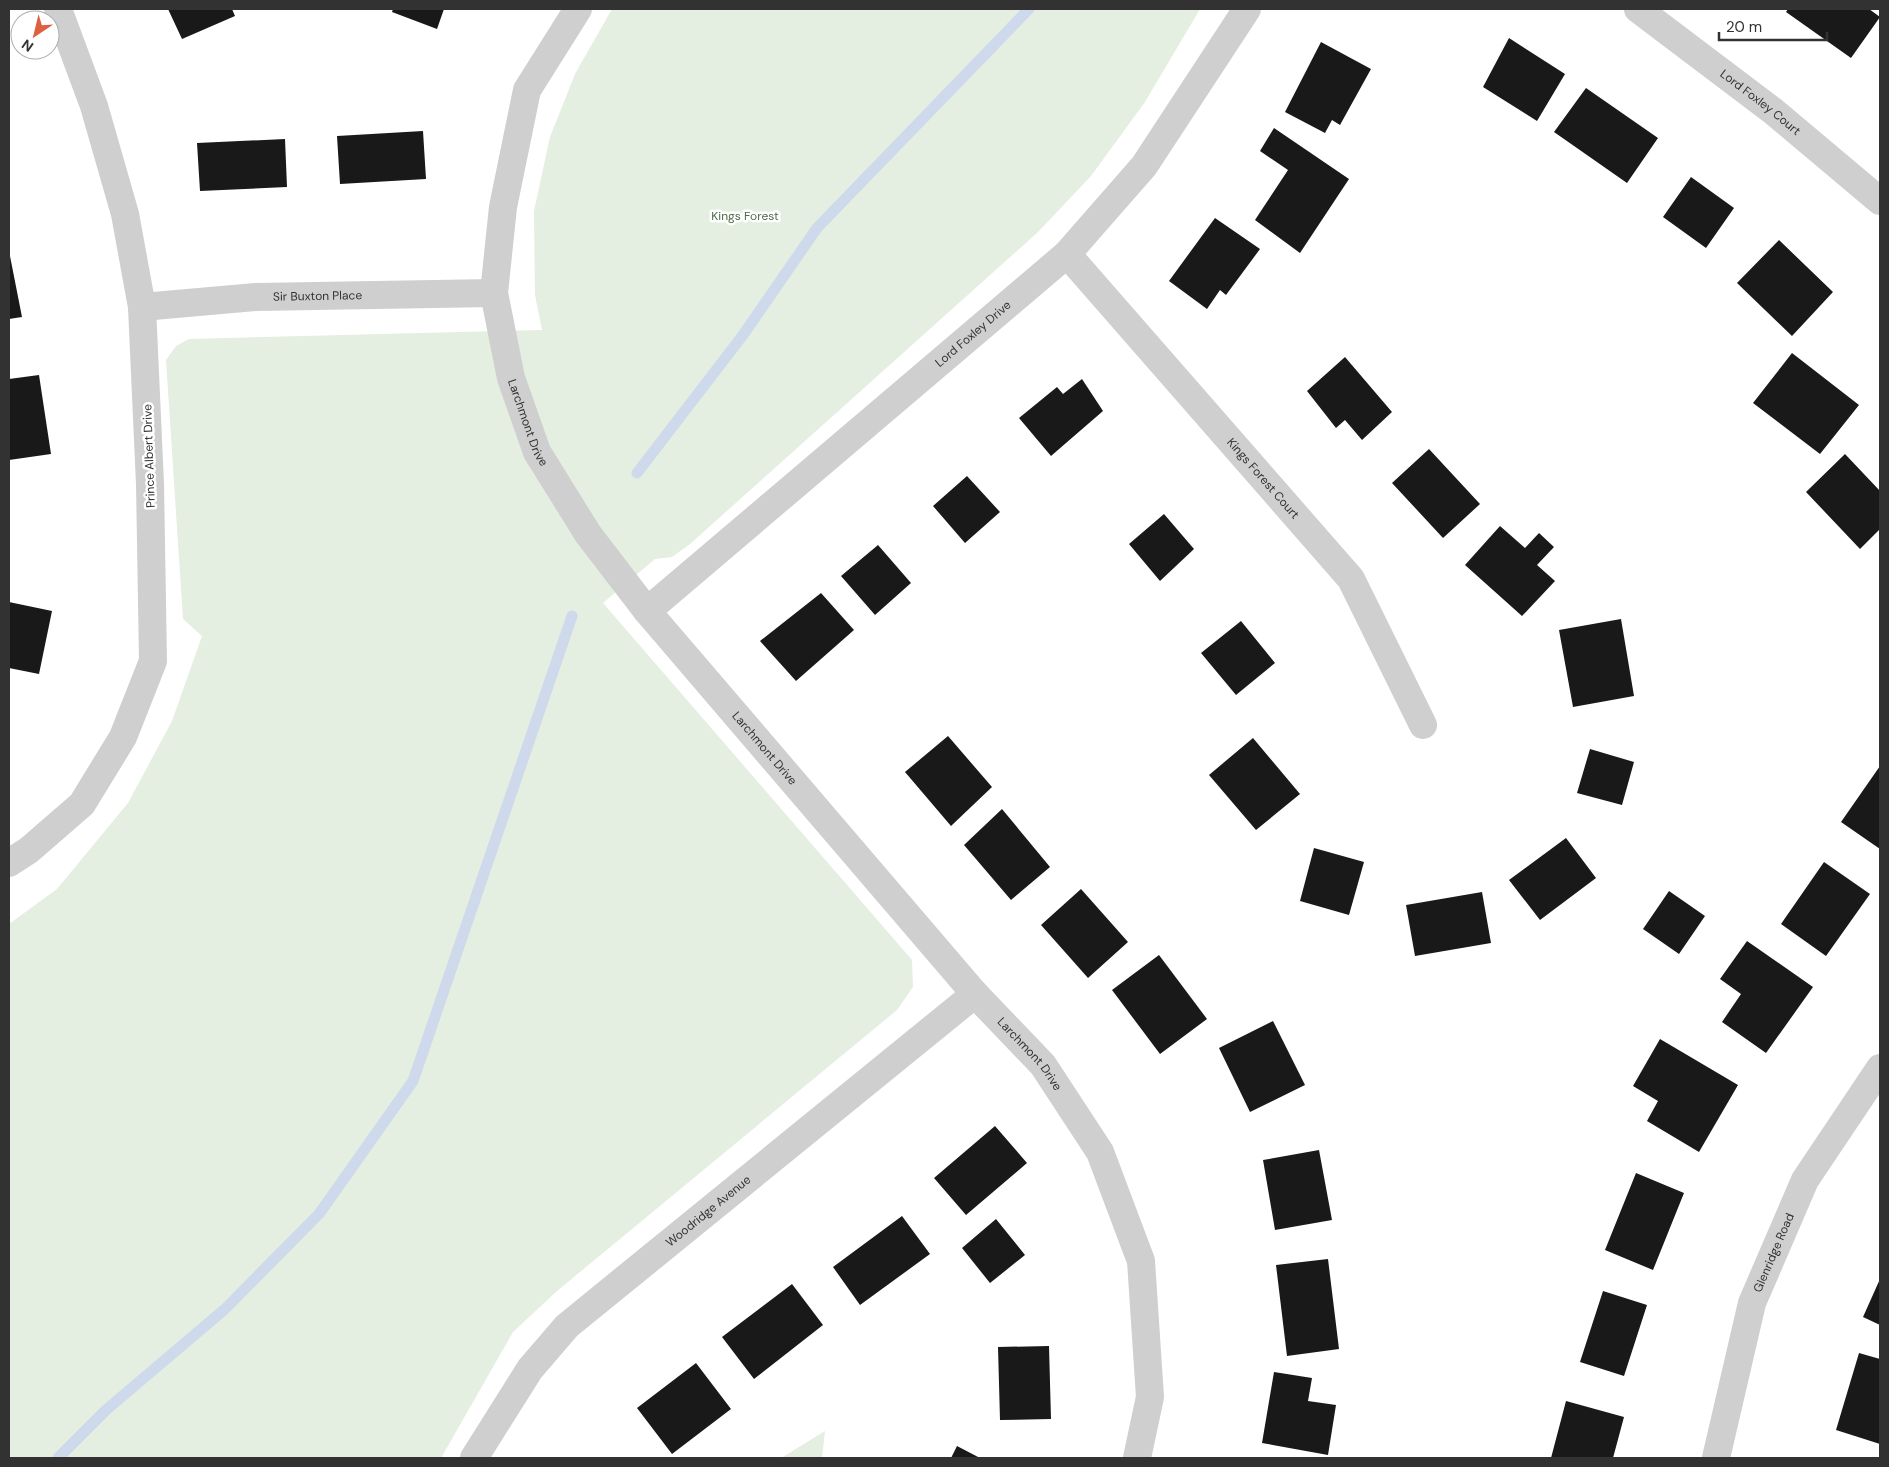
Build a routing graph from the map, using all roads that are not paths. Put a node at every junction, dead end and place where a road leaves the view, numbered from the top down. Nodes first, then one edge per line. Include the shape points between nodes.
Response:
1 (58, 9) edge
2 (578, 9) edge
3 (1247, 9) edge
4 (1638, 9) edge
5 (1880, 200) edge
6 (1067, 254) junction
7 (494, 293) junction
8 (142, 307) junction
9 (647, 610) junction
10 (1423, 725) dead end
11 (9, 863) edge
12 (975, 994) junction
13 (1880, 1068) edge
14 (474, 1458) edge
15 (1137, 1458) edge
16 (1716, 1458) edge

1 - 8 street, Prince Albert Drive via 94,106 125,214
2 - 7 street, Larchmont Drive via 527,90 503,207
3 - 6 street, Lord Foxley Drive via 1144,166
4 - 5 street, Lord Foxley Court via 1773,111
6 - 9 street, Lord Foxley Drive
6 - 10 street, Kings Forest Court via 1351,579
7 - 8 street, Sir Buxton Place via 256,296
7 - 9 street, Larchmont Drive via 512,378 537,452 588,534
8 - 11 street, Prince Albert Drive via 153,661 123,737 82,804
9 - 12 street, Larchmont Drive
12 - 14 street, Woodridge Avenue via 567,1326 530,1369
12 - 15 street, Larchmont Drive via 1043,1065 1100,1152 1140,1261 1150,1397
13 - 16 street, Glenridge Road via 1805,1180 1752,1303

